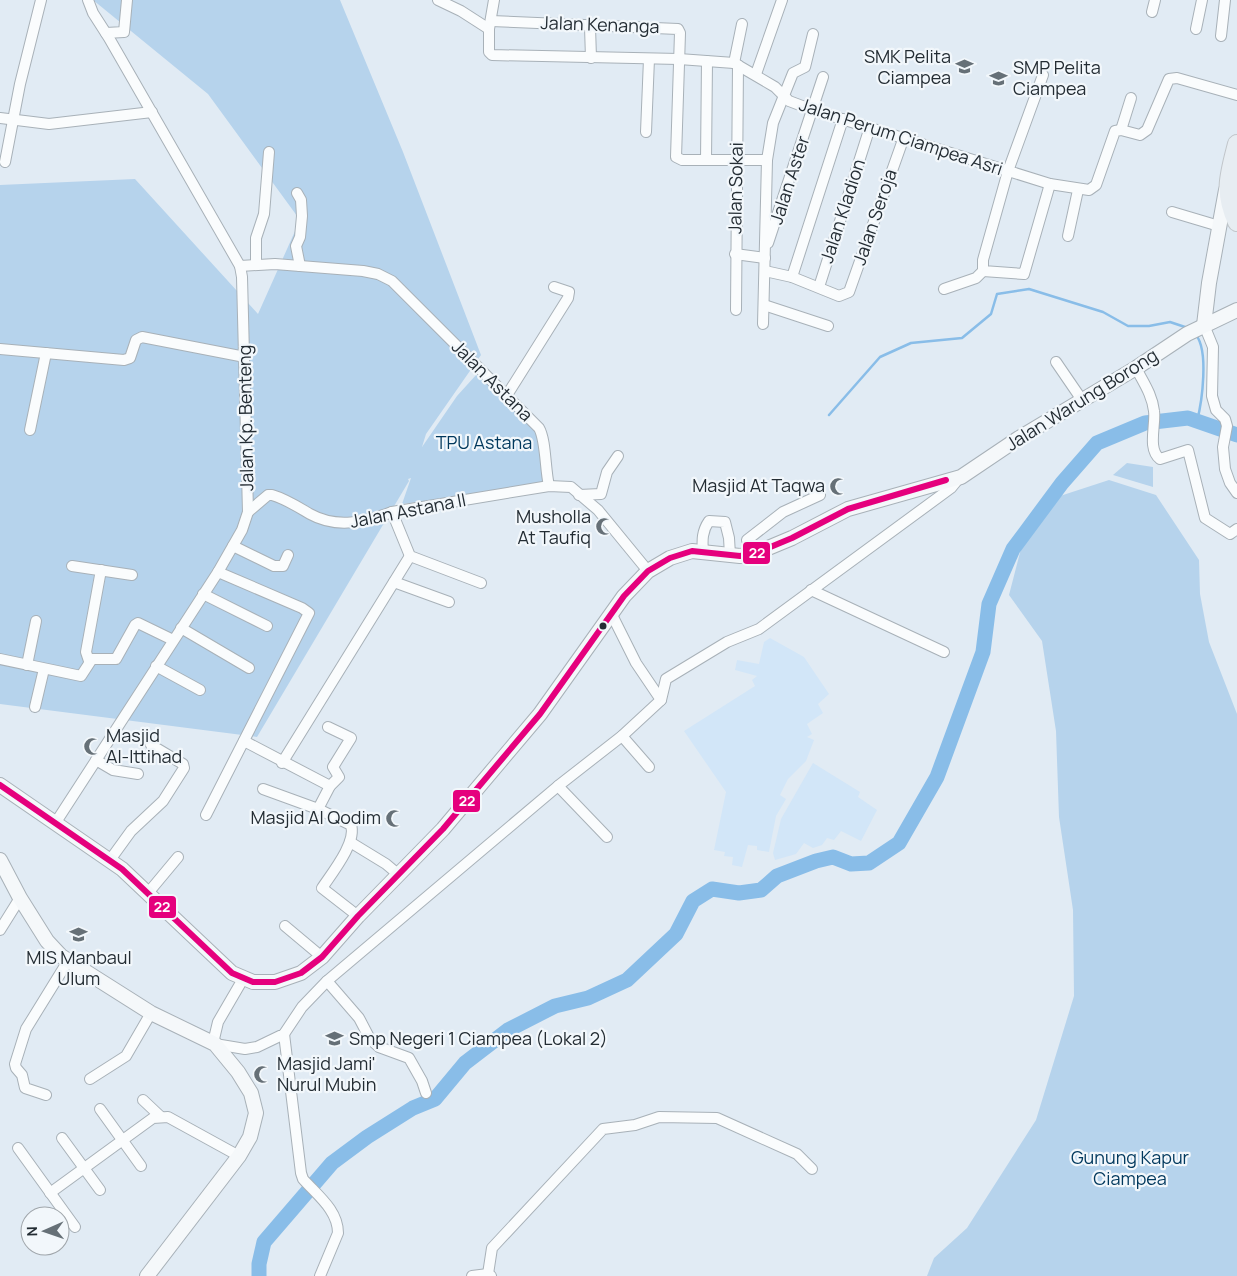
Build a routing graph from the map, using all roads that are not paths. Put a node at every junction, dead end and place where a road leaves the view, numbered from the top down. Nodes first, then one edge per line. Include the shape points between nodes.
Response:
1 (41, 0) edge
2 (88, 0) edge
3 (128, 0) edge
4 (438, 0) edge
5 (494, 0) edge
6 (782, 0) edge
7 (1155, 0) edge
8 (1202, 0) edge
9 (1225, 0) edge
10 (1152, 12) dead end
11 (742, 24) dead end
12 (490, 25) junction
13 (590, 27) junction
14 (1196, 29) dead end
15 (106, 33) junction
16 (814, 34) dead end
17 (1221, 36) dead end
18 (591, 58) junction
19 (679, 59) junction
20 (649, 60) junction
21 (707, 61) junction
22 (736, 64) junction
23 (756, 74) junction
24 (1043, 75) dead end
25 (823, 77) dead end
26 (1237, 95) edge
27 (783, 96) junction
28 (1131, 98) dead end
29 (813, 110) junction
30 (152, 112) junction
31 (0, 118) edge
32 (843, 118) junction
33 (13, 119) junction
34 (1121, 130) junction
35 (869, 131) junction
36 (646, 132) dead end
37 (904, 137) junction
38 (269, 152) dead end
39 (1236, 153) edge
40 (706, 160) junction
41 (736, 160) junction
42 (767, 160) junction
43 (4, 162) dead end
44 (1008, 171) junction
45 (1050, 184) junction
46 (1227, 186) junction
47 (1078, 190) junction
48 (298, 193) dead end
49 (1172, 212) dead end
50 (1237, 222) edge
51 (1219, 226) junction
52 (1068, 236) dead end
53 (765, 253) junction
54 (735, 254) junction
55 (256, 264) junction
56 (240, 266) junction
57 (300, 266) junction
58 (765, 271) junction
59 (983, 271) junction
60 (792, 277) junction
61 (554, 286) dead end
62 (819, 287) junction
63 (944, 289) dead end
64 (764, 305) junction
65 (736, 310) dead end
66 (1237, 310) edge
67 (763, 324) dead end
68 (1204, 325) junction
69 (828, 326) dead end
70 (0, 349) edge
71 (46, 353) junction
72 (245, 357) junction
73 (1056, 362) dead end
74 (1136, 368) junction
75 (507, 395) junction
76 (1082, 400) junction
77 (30, 430) dead end
78 (618, 456) dead end
79 (961, 477) junction
80 (549, 486) junction
81 (1237, 492) edge
82 (579, 495) junction
83 (820, 495) dead end
84 (248, 512) junction
85 (392, 512) junction
86 (1237, 529) edge
87 (233, 546) junction
88 (703, 552) junction
89 (756, 553) junction
90 (288, 555) dead end
91 (730, 555) junction
92 (410, 556) junction
93 (72, 566) dead end
94 (101, 570) junction
95 (648, 571) junction
96 (218, 572) junction
97 (132, 575) dead end
98 (394, 582) junction
99 (481, 583) dead end
100 (811, 590) junction
101 (203, 594) junction
102 (449, 602) dead end
103 (611, 613) junction
104 (36, 621) dead end
105 (268, 626) dead end
106 (181, 628) junction
107 (173, 640) junction
108 (944, 652) dead end
109 (0, 659) edge
110 (89, 661) junction
111 (27, 665) junction
112 (156, 666) junction
113 (250, 668) dead end
114 (44, 669) junction
115 (200, 690) dead end
116 (661, 700) junction
117 (35, 707) dead end
118 (328, 727) dead end
119 (622, 736) junction
120 (244, 741) junction
121 (150, 745) dead end
122 (96, 760) junction
123 (282, 763) junction
124 (649, 767) dead end
125 (138, 774) dead end
126 (0, 785) edge
127 (330, 786) junction
128 (558, 786) junction
129 (263, 788) dead end
130 (318, 809) junction
131 (206, 815) dead end
132 (56, 822) junction
133 (607, 836) dead end
134 (350, 842) junction
135 (178, 857) dead end
136 (0, 860) edge
137 (110, 860) junction
138 (399, 876) junction
139 (148, 893) junction
140 (20, 898) junction
141 (358, 916) junction
142 (285, 926) dead end
143 (0, 930) edge
144 (322, 957) junction
145 (68, 961) junction
146 (243, 979) junction
147 (327, 981) junction
148 (151, 1013) junction
149 (284, 1034) junction
150 (214, 1044) junction
151 (90, 1079) dead end
152 (426, 1093) dead end
153 (46, 1095) dead end
154 (143, 1100) dead end
155 (100, 1109) dead end
156 (161, 1117) junction
157 (62, 1138) dead end
158 (122, 1141) junction
159 (18, 1148) dead end
160 (239, 1156) junction
161 (141, 1166) dead end
162 (84, 1168) junction
163 (812, 1169) dead end
164 (100, 1190) dead end
165 (50, 1193) junction
166 (75, 1227) dead end
167 (489, 1275) edge
168 (147, 1276) edge
169 (320, 1276) edge
170 (472, 1276) edge

1 - 33 street
2 - 15 street, Jalan Kp. Benteng
3 - 15 street via 124,32
4 - 12 street
5 - 12 street, Jalan Perum Ciampea Asri
6 - 23 street
7 - 10 street
8 - 14 street
9 - 17 street
11 - 22 street, Jalan Sokai
12 - 13 street, Jalan Kenanga
12 - 18 street, Jalan Perum Ciampea Asri via 489,52 492,55
13 - 18 street
13 - 19 street, Jalan Kenanga via 674,27 680,33
15 - 30 street, Jalan Kp. Benteng
16 - 27 street via 805,68 794,71
18 - 20 street, Jalan Perum Ciampea Asri
19 - 20 street, Jalan Perum Ciampea Asri
19 - 21 street, Jalan Perum Ciampea Asri
19 - 40 street, Jalan Kenanga via 676,156 682,160
20 - 36 street
21 - 22 street, Jalan Perum Ciampea Asri
21 - 40 street
22 - 23 street, Jalan Perum Ciampea Asri
22 - 41 street, Jalan Sokai
23 - 27 street, Jalan Perum Ciampea Asri
24 - 44 street
25 - 29 street, Jalan Aster
26 - 34 street via 1172,77 1166,81 1145,133 1140,135
27 - 29 street, Jalan Perum Ciampea Asri
27 - 42 street via 773,123
28 - 34 street
29 - 32 street, Jalan Perum Ciampea Asri
29 - 53 street, Jalan Aster
30 - 33 street via 49,124
30 - 56 street, Jalan Kp. Benteng
31 - 33 street
32 - 35 street, Jalan Perum Ciampea Asri
32 - 60 street
33 - 43 street
34 - 47 street via 1113,134 1096,185 1089,190
35 - 37 street, Jalan Perum Ciampea Asri
35 - 62 street, Jalan Kladion
37 - 44 street, Jalan Perum Ciampea Asri
37 - 62 street, Jalan Seroja via 849,292 839,296
38 - 55 street via 264,214 256,238
39 - 46 highway
40 - 41 street
41 - 42 street
41 - 54 street, Jalan Sokai
42 - 53 street
44 - 45 street, Jalan Perum Ciampea Asri
44 - 59 street via 983,260
45 - 47 street, Jalan Perum Ciampea Asri
45 - 59 street via 1024,274
46 - 50 highway
46 - 51 main road
47 - 52 street
48 - 57 street via 302,216 296,246
49 - 51 street
51 - 68 main road
53 - 54 street
53 - 58 street
54 - 65 street, Jalan Sokai
55 - 56 street, Jalan Astana
55 - 57 street, Jalan Astana
56 - 72 street, Jalan Kp. Benteng
57 - 75 street, Jalan Astana via 363,271 378,274 392,282
58 - 60 street
58 - 64 street
59 - 63 street via 976,278
60 - 62 street
61 - 75 street via 569,292 568,298
64 - 67 street
64 - 69 street
66 - 68 main road, Jalan Warung Borong
68 - 74 main road, Jalan Warung Borong
68 - 81 street via 1213,347 1212,396 1216,410 1227,426 1223,447 1227,477
70 - 71 street
71 - 72 street via 128,360 136,340 142,337
71 - 77 street
72 - 84 street, Jalan Kp. Benteng
73 - 76 street
74 - 76 main road, Jalan Warung Borong
74 - 86 street via 1151,396 1154,452 1160,459 1188,450 1205,518 1230,534
75 - 80 street, Jalan Astana via 544,436 543,454
76 - 79 main road, Jalan Warung Borong
78 - 82 street via 607,472 601,494
79 - 89 main road, Jalan Warung Borong via 848,509
79 - 100 street via 951,488
80 - 82 street via 571,487
80 - 85 street, Jalan Astana II
82 - 95 street via 598,510
83 - 89 street via 783,512 745,536
84 - 85 street, Jalan Astana II via 268,495 328,522 370,520
84 - 87 street, Jalan Kp. Benteng
85 - 92 street
87 - 90 street via 274,566 282,566
87 - 96 street, Jalan Kp. Benteng
88 - 91 main road, Jalan Warung Borong
88 - 91 street via 702,537 707,523 725,522
88 - 95 main road, Jalan Warung Borong via 680,555
89 - 91 main road, Jalan Warung Borong
92 - 98 street
92 - 99 street
93 - 94 street
94 - 97 street
94 - 110 street via 86,652
95 - 103 main road, Jalan Warung Borong
96 - 101 street, Jalan Kp. Benteng
96 - 120 street via 309,613
98 - 102 street
98 - 123 street
100 - 108 street
100 - 116 street via 759,629 727,642 666,679
101 - 105 street
101 - 106 street, Jalan Kp. Benteng
103 - 116 street via 636,663
103 - 138 main road, Jalan Warung Borong via 540,714
104 - 111 street
106 - 107 street, Jalan Kp. Benteng
106 - 113 street
107 - 110 street via 138,623 116,659
107 - 112 street, Jalan Kp. Benteng
109 - 111 street
110 - 114 street via 81,676
111 - 114 street
112 - 115 street
112 - 122 street, Jalan Kp. Benteng
114 - 117 street
116 - 119 street
118 - 127 street via 352,738 333,767 338,777
119 - 124 street
119 - 128 street
120 - 123 street
120 - 131 street
121 - 137 street via 183,764 184,768 163,801 131,831
122 - 125 street via 113,770
122 - 132 street, Jalan Kp. Benteng
123 - 127 street
126 - 132 main road
127 - 130 street
128 - 133 street
128 - 147 street
129 - 130 street
130 - 134 street via 351,825
132 - 137 main road
134 - 138 street
134 - 141 street via 320,891
135 - 139 street
136 - 140 main road
137 - 139 main road
138 - 141 main road, Jalan Warung Borong
139 - 146 main road via 219,963
140 - 143 street
140 - 145 main road via 47,941
141 - 144 main road, Jalan Warung Borong
142 - 144 street
144 - 146 main road, Jalan Warung Borong via 301,973 275,982
145 - 148 main road
145 - 153 street via 26,1029 15,1066 25,1088
146 - 150 street via 218,1022
147 - 149 street via 302,1007
147 - 152 street via 359,1018 378,1047 409,1058
148 - 150 main road
148 - 151 street via 126,1056
149 - 150 street via 245,1049
149 - 169 street via 299,1166 303,1179 335,1214 338,1226
150 - 160 main road via 238,1072 255,1103 256,1121
154 - 156 street
155 - 158 street
156 - 158 street via 153,1118
156 - 160 street via 168,1117
157 - 162 street
158 - 161 street
158 - 162 street
159 - 165 street
160 - 168 main road
162 - 164 street
162 - 165 street
163 - 167 street via 797,1154 717,1118 660,1117 635,1125 603,1129 492,1248
165 - 166 street
167 - 170 street

